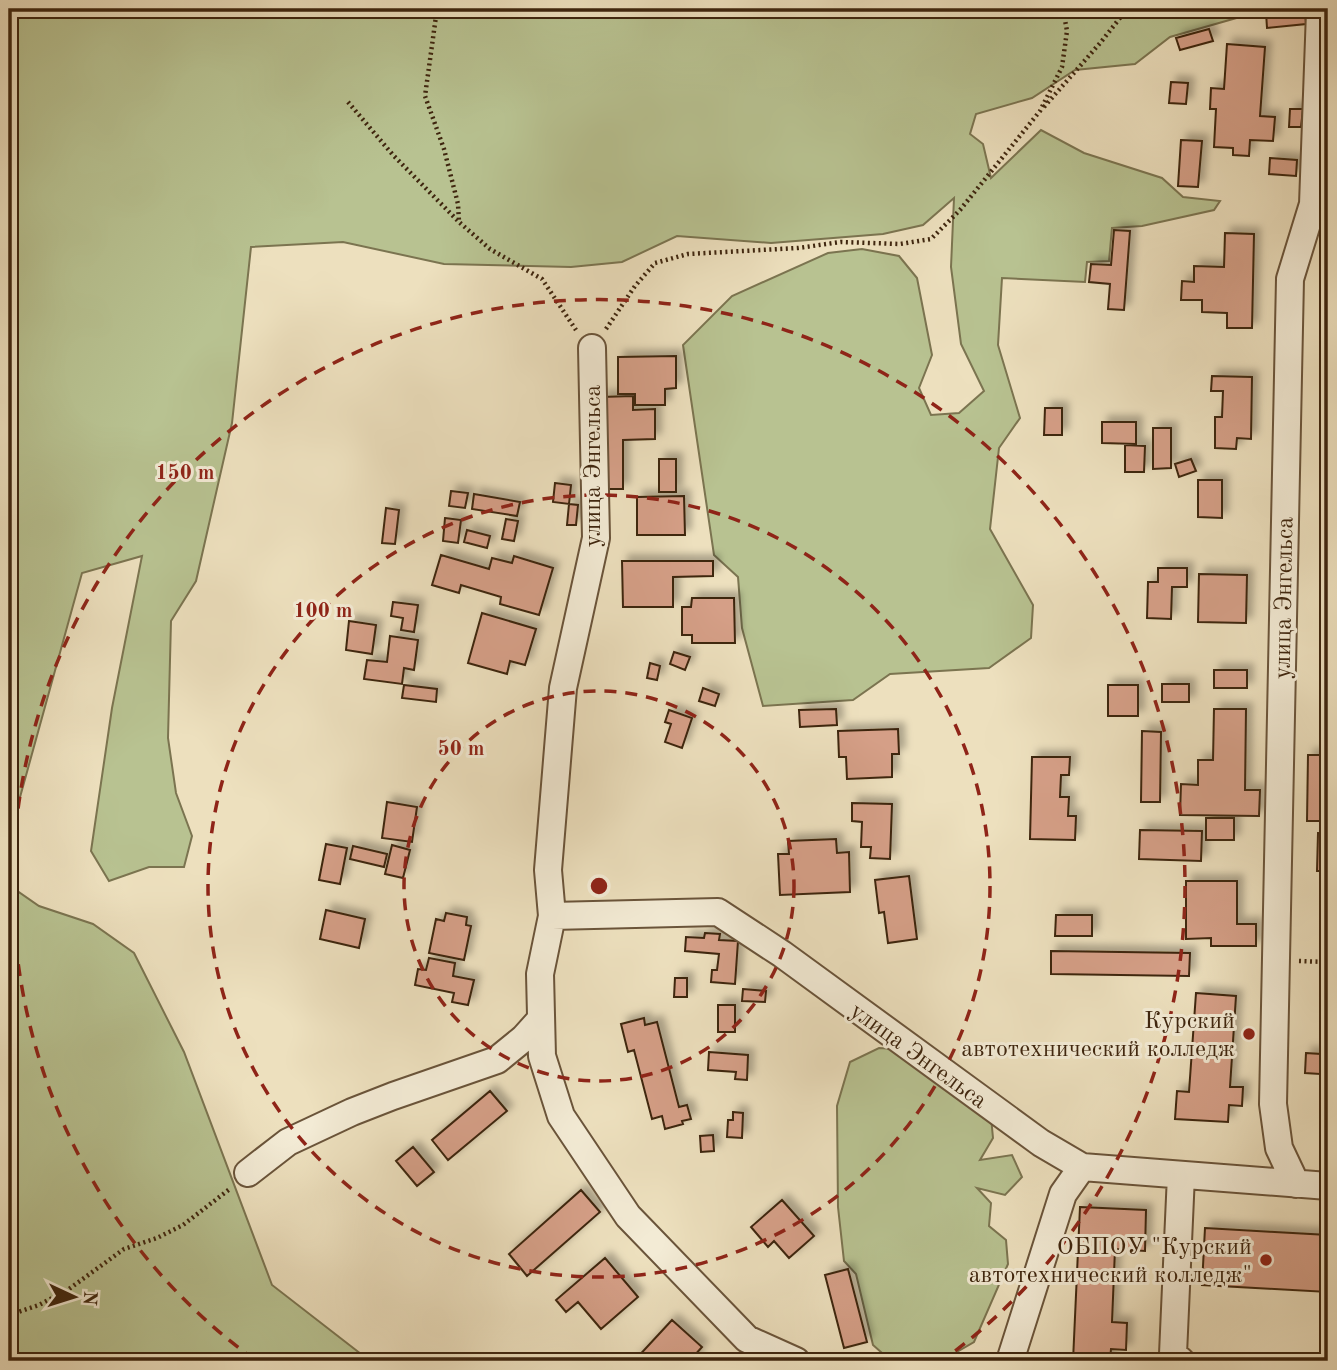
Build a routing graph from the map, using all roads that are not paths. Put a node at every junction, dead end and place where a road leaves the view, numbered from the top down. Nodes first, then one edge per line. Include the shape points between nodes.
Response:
1 (1320, 12) dead end
2 (592, 348) road end
3 (552, 916) junction
4 (541, 1018) junction
5 (1082, 1167) junction
6 (248, 1173) road end
7 (1181, 1175) junction
8 (1296, 1184) junction
9 (1328, 1186) edge
10 (796, 1361) edge
11 (1010, 1361) edge
12 (1181, 1361) edge

1 - 8 street, улица Энгельса via 1313,204 1290,279 1283,575 1273,1104 1279,1149
2 - 3 street, улица Энгельса via 596,538 563,688 548,870
3 - 4 street, улица Энгельса via 540,974
3 - 5 street, улица Энгельса via 718,912 1041,1143
4 - 6 street via 497,1060 352,1112 288,1142
4 - 10 street, улица Энгельса via 542,1056 561,1116 628,1216 747,1339
5 - 7 street, улица Энгельса
5 - 11 street via 1063,1194
7 - 8 street, улица Энгельса
7 - 12 street via 1173,1354
8 - 9 street, улица Энгельса

